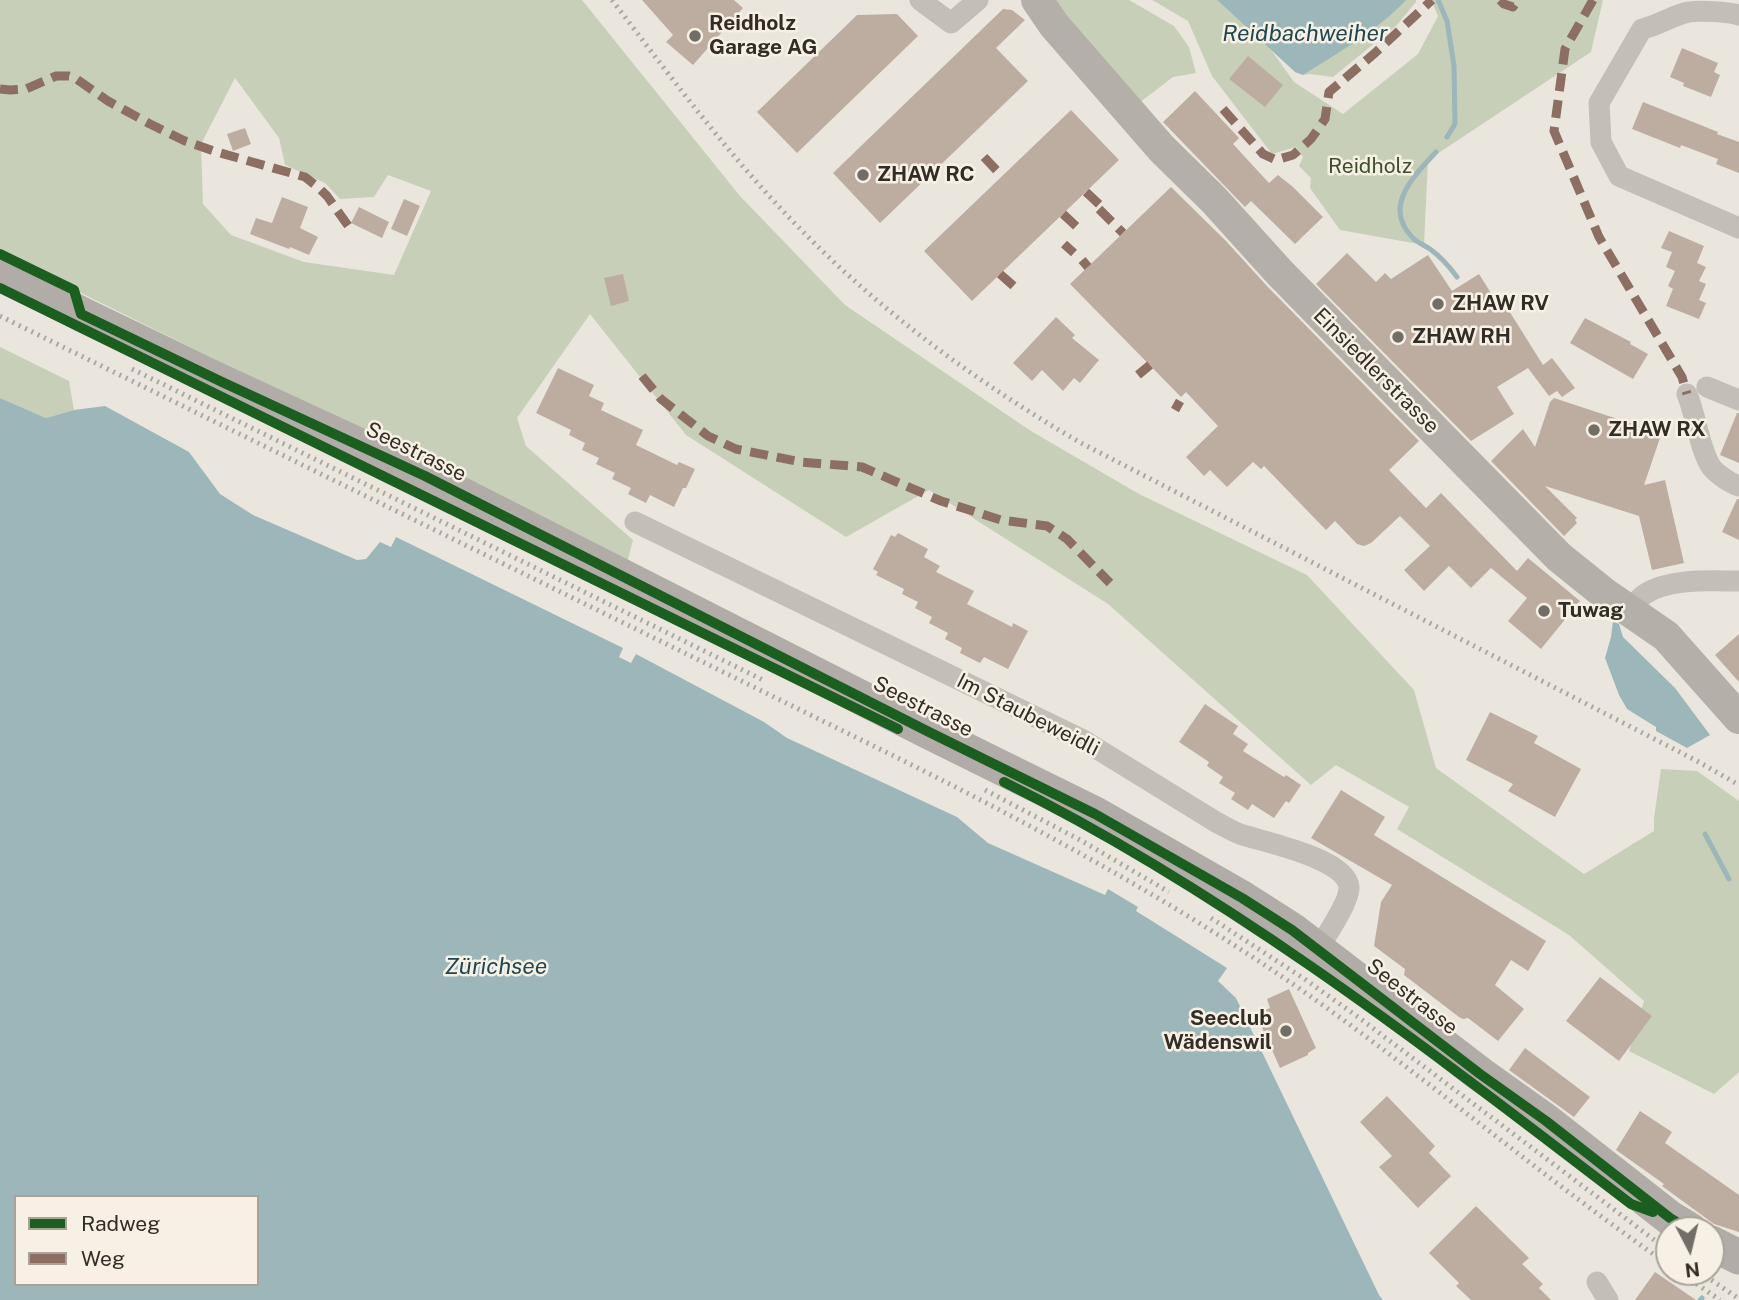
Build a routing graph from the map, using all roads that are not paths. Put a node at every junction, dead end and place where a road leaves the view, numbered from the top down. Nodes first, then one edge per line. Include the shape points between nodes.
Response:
1 (920, 0) edge
2 (978, 0) edge
3 (1037, 0) edge
4 (1735, 9) edge
5 (1739, 228) edge
6 (0, 272) edge
7 (1707, 387) dead end
8 (1687, 394) dead end
9 (1739, 400) edge
10 (1739, 486) edge
11 (635, 522) dead end
12 (1739, 581) edge
13 (1629, 610) junction
14 (1739, 718) edge
15 (1318, 949) junction
16 (1667, 1216) edge

1 - 2 street via 951,23
3 - 13 main road, Einsiedlerstrasse via 1137,122 1280,273 1559,557
4 - 5 street via 1689,12 1642,29 1599,103 1601,142 1619,176
6 - 15 main road, Seestrasse via 425,477 1095,814 1242,898
7 - 9 street
8 - 10 street via 1713,469
11 - 15 street, Im Staubeweidli via 1083,740 1237,833 1308,854 1343,874 1348,893
12 - 13 street via 1662,586
13 - 14 main road, Einsiedlerstrasse via 1666,636
15 - 16 main road, Seestrasse

